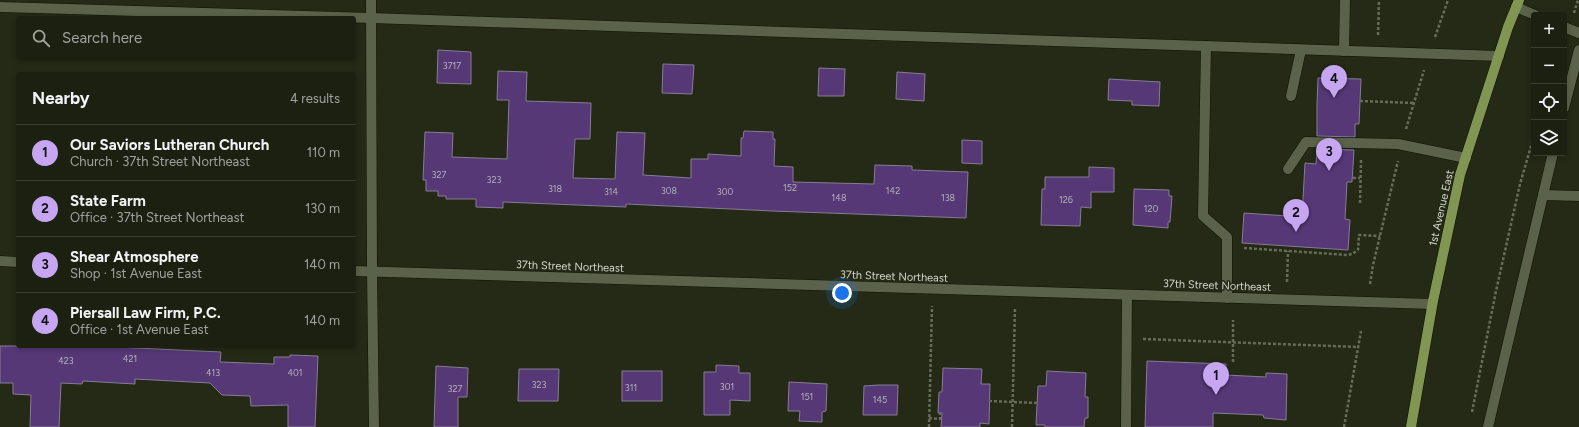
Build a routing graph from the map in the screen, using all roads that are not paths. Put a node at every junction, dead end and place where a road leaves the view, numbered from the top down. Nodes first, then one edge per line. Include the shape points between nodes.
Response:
1 (371, 0) edge
2 (1345, 0) edge
3 (1517, 4) edge
4 (0, 7) edge
5 (1531, 13) edge
6 (304, 16) edge
7 (356, 18) edge
8 (371, 18) junction
9 (1567, 28) edge
10 (1579, 33) edge
11 (1206, 46) junction
12 (1301, 50) junction
13 (1579, 50) edge
14 (1344, 51) junction
15 (1499, 56) junction
16 (1291, 96) dead end
17 (1567, 96) edge
18 (1552, 156) edge
19 (1466, 158) junction
20 (1288, 169) dead end
21 (1543, 195) junction
22 (1579, 196) edge
23 (0, 261) edge
24 (16, 262) edge
25 (356, 271) edge
26 (372, 271) junction
27 (1127, 295) junction
28 (1227, 298) junction
29 (1432, 304) junction
30 (374, 427) edge
31 (1126, 427) edge
32 (1411, 427) edge
33 (1488, 427) edge

1 - 8 street
2 - 14 street
3 - 5 street
3 - 15 main road, 1st Avenue East
4 - 6 street
7 - 8 street
8 - 11 street
8 - 26 street
9 - 10 street
11 - 12 street
11 - 28 street via 1203,216 1227,237
12 - 14 street
12 - 16 street
13 - 17 street
14 - 15 street
15 - 19 main road, 1st Avenue East
18 - 21 street
19 - 20 street via 1398,144 1306,142
19 - 29 main road, 1st Avenue East
21 - 22 street
21 - 33 street
23 - 24 street
25 - 26 street, 37th Street Northeast
26 - 27 street, 37th Street Northeast
26 - 30 street
27 - 28 street, 37th Street Northeast
27 - 31 street
28 - 29 street, 37th Street Northeast
29 - 32 main road, 1st Avenue East

